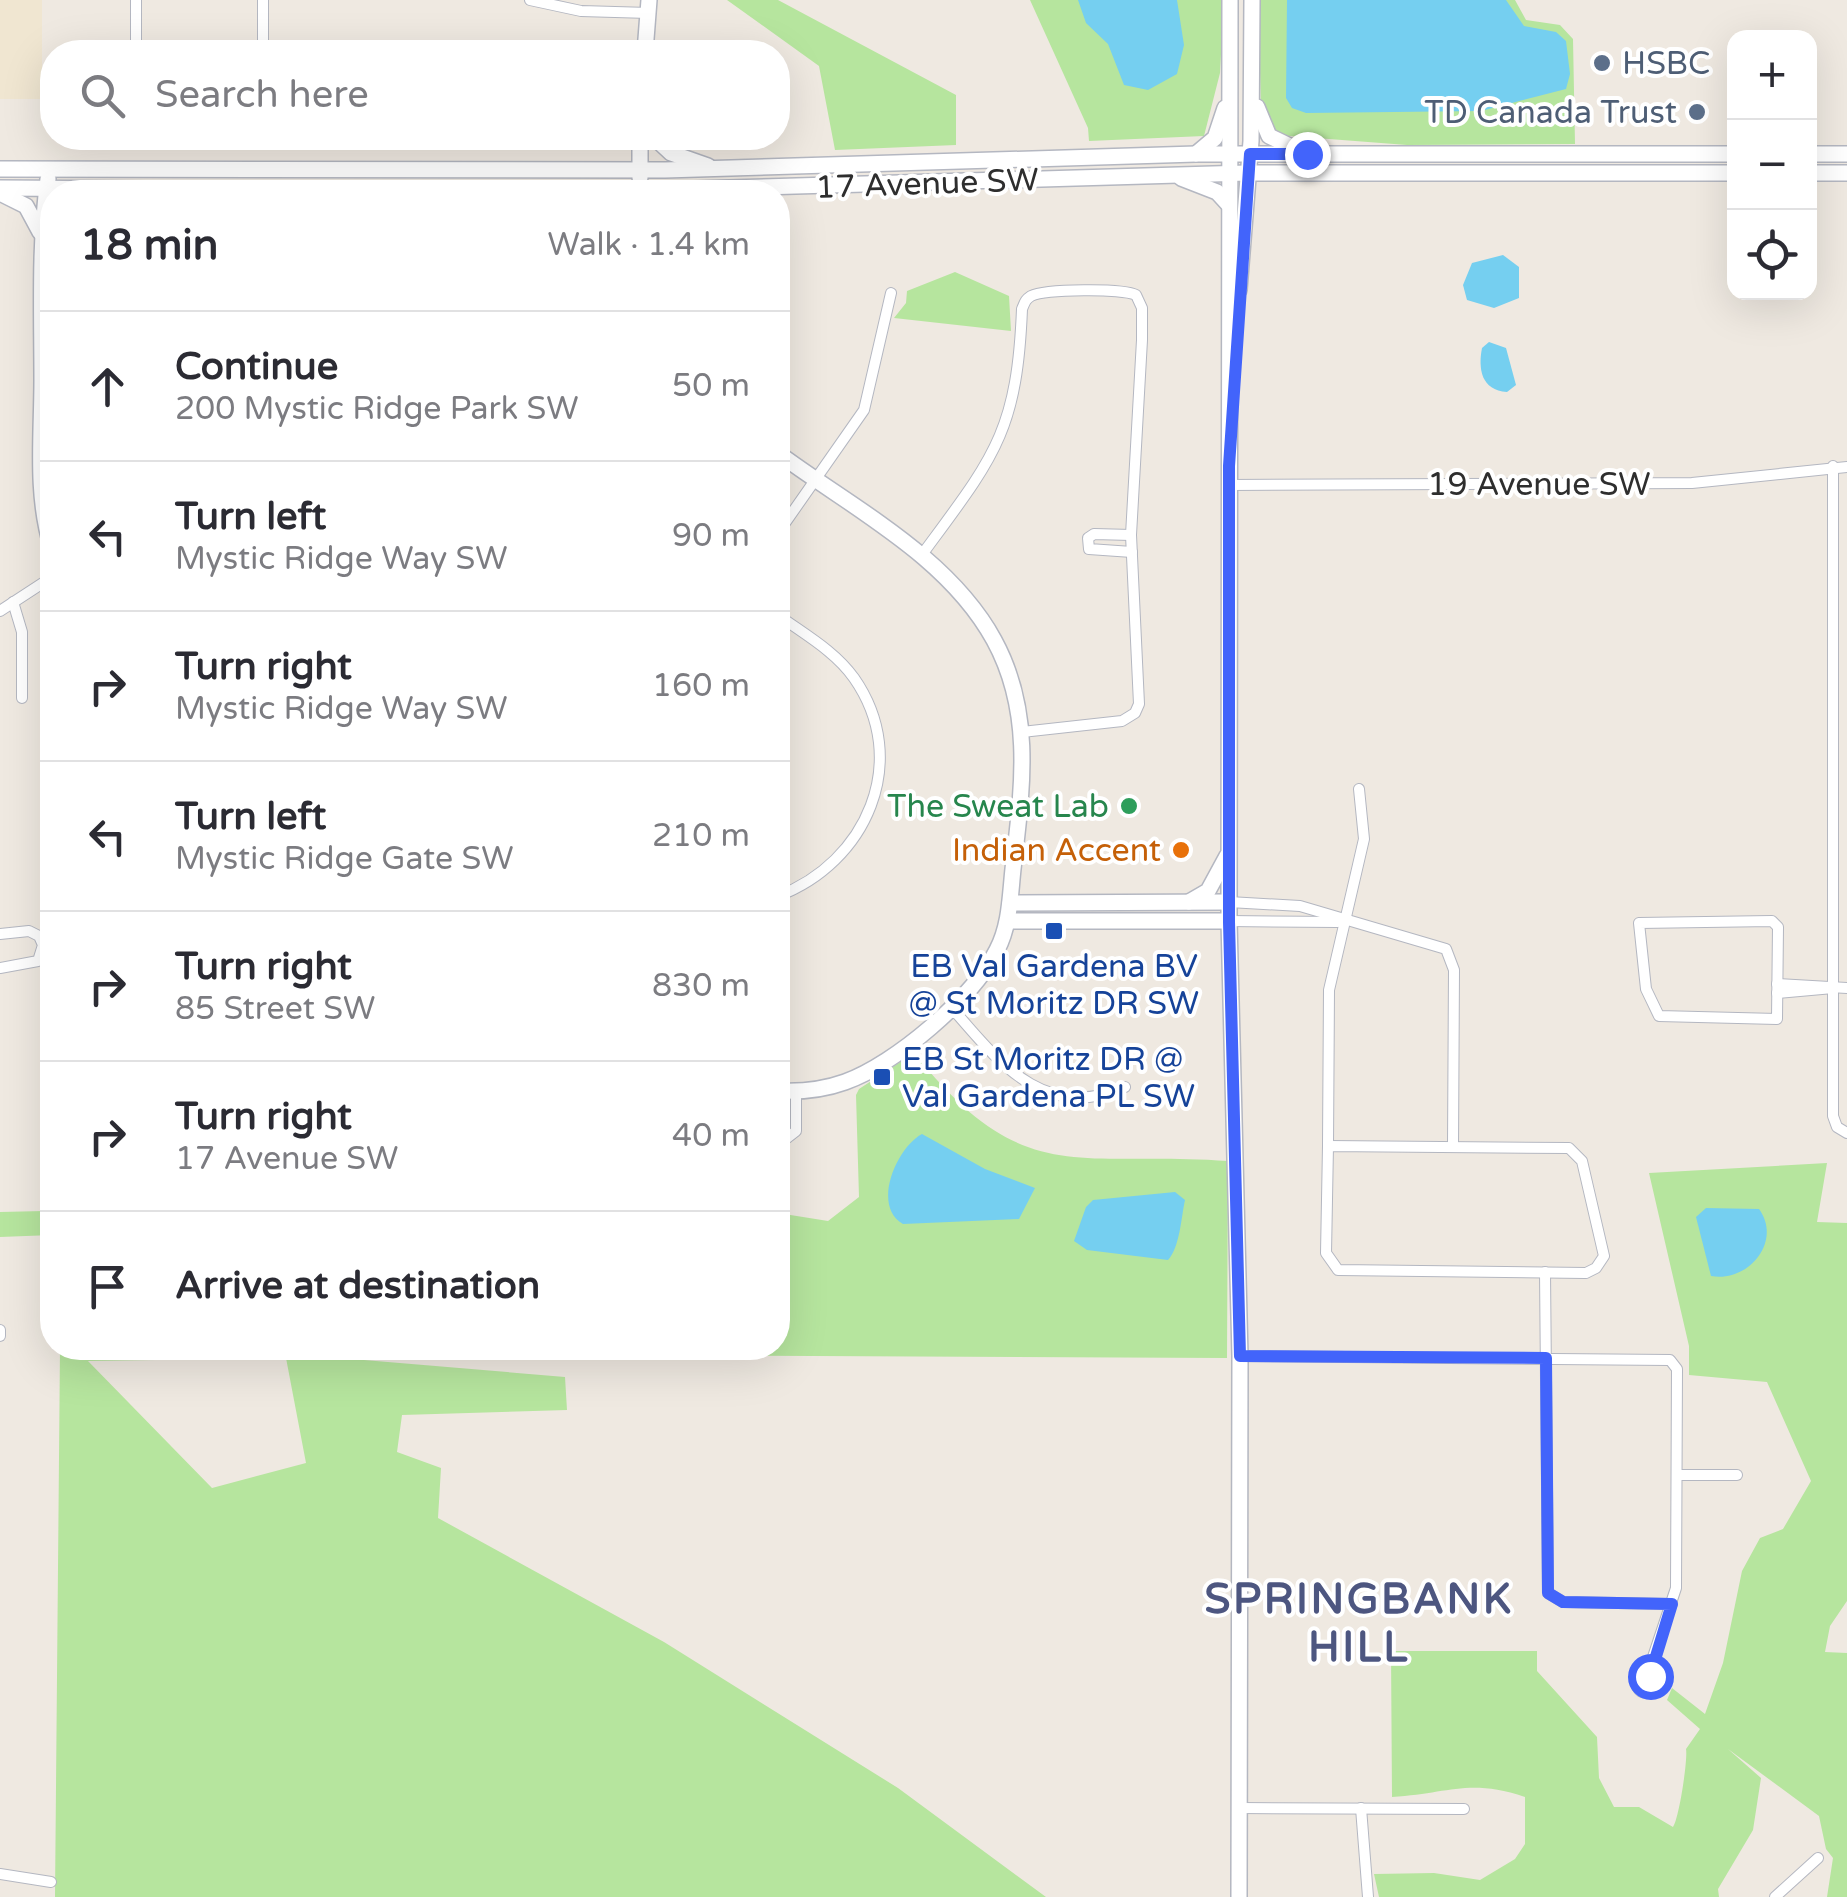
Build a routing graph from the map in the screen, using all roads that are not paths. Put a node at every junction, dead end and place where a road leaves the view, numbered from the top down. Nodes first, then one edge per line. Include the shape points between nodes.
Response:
1 (136, 0) edge
2 (263, 0) edge
3 (530, 0) edge
4 (1230, 0) edge
5 (1252, 0) edge
6 (649, 7) edge
7 (136, 40) edge
8 (263, 40) edge
9 (648, 40) edge
10 (1253, 74) junction
11 (1229, 100) junction
12 (643, 150) edge
13 (653, 150) edge
14 (667, 150) edge
15 (1196, 154) junction
16 (1230, 154) junction
17 (1250, 154) junction
18 (1307, 154) junction
19 (1442, 154) junction
20 (1590, 154) junction
21 (1727, 154) edge
22 (1841, 154) edge
23 (0, 169) edge
24 (49, 170) junction
25 (648, 170) junction
26 (716, 170) junction
27 (1247, 173) junction
28 (1443, 173) junction
29 (1727, 173) edge
30 (1841, 173) edge
31 (1229, 174) junction
32 (1591, 174) junction
33 (1172, 175) junction
34 (47, 180) edge
35 (644, 180) edge
36 (651, 180) edge
37 (790, 188) edge
38 (40, 189) edge
39 (0, 191) edge
40 (1228, 204) junction
41 (40, 233) edge
42 (891, 293) dead end
43 (1233, 354) junction
44 (790, 462) edge
45 (1834, 466) junction
46 (1847, 467) edge
47 (816, 481) junction
48 (1229, 484) junction
49 (790, 517) edge
50 (1131, 535) junction
51 (1132, 552) junction
52 (921, 556) junction
53 (40, 584) edge
54 (13, 602) junction
55 (0, 610) edge
56 (790, 624) edge
57 (22, 698) dead end
58 (1022, 732) junction
59 (1359, 789) dead end
60 (1229, 852) junction
61 (790, 890) edge
62 (1229, 902) junction
63 (1010, 903) junction
64 (1188, 903) junction
65 (1008, 921) junction
66 (1229, 922) junction
67 (1344, 922) junction
68 (0, 934) edge
69 (40, 938) edge
70 (40, 955) edge
71 (0, 968) edge
72 (1834, 988) junction
73 (1847, 988) edge
74 (1777, 989) junction
75 (951, 1006) junction
76 (1126, 1087) dead end
77 (790, 1092) edge
78 (796, 1092) junction
79 (1842, 1130) edge
80 (790, 1135) edge
81 (1328, 1146) junction
82 (1452, 1147) junction
83 (1545, 1272) junction
84 (1240, 1356) junction
85 (1546, 1358) junction
86 (1677, 1475) junction
87 (1737, 1475) dead end
88 (1672, 1604) junction
89 (1647, 1674) dead end
90 (1240, 1808) junction
91 (1361, 1808) junction
92 (1464, 1809) dead end
93 (1818, 1858) dead end
94 (0, 1874) edge
95 (50, 1882) dead end
96 (1239, 1897) edge
97 (1368, 1897) edge
98 (1775, 1897) edge

1 - 7 street
2 - 8 street
3 - 6 street via 580,11
4 - 11 main road
5 - 10 main road
6 - 9 main road
10 - 17 main road
10 - 18 main road via 1262,126 1278,142
11 - 15 main road via 1215,138
11 - 16 main road
12 - 25 main road
13 - 25 main road
14 - 26 main road
15 - 16 main road, 17 Avenue SW
15 - 26 main road, 17 Avenue SW
16 - 17 main road, 17 Avenue SW
16 - 31 main road
17 - 18 main road, 17 Avenue SW
17 - 27 main road
18 - 19 main road, 17 Avenue SW
19 - 20 main road, 17 Avenue SW
19 - 28 main road
20 - 21 main road, 17 Avenue SW
20 - 32 main road
22 - 30 street
23 - 24 main road, 17 Avenue SW
24 - 25 main road, 17 Avenue SW
24 - 34 main road
25 - 26 main road, 17 Avenue SW
25 - 35 main road
25 - 36 main road
27 - 28 main road, 17 Avenue SW
27 - 31 main road, 17 Avenue SW
27 - 43 main road
28 - 32 main road, 17 Avenue SW
29 - 32 main road, 17 Avenue SW
31 - 33 main road, 17 Avenue SW
31 - 40 main road
33 - 37 main road, 17 Avenue SW
33 - 40 main road via 1217,192
38 - 39 main road, 17 Avenue SW
39 - 41 main road via 35,215
40 - 43 main road
42 - 47 street via 864,410
43 - 48 main road
44 - 47 main road
45 - 46 street, 19 Avenue SW
45 - 48 street, 19 Avenue SW via 1692,484
45 - 72 street
47 - 49 street
47 - 52 main road
48 - 60 main road
50 - 51 street
50 - 51 street via 1088,538 1094,552
50 - 52 street via 1140,302 1123,290 1040,294 1022,309 1020,372 1002,437
51 - 58 street via 1135,714
52 - 58 main road via 958,590 994,640
53 - 54 street
54 - 55 street
54 - 57 street via 22,632
56 - 61 street via 851,674 874,718 880,757 870,812 855,840 826,871
58 - 63 main road via 1025,762
59 - 67 street via 1364,840
60 - 62 main road
60 - 64 main road via 1208,891
62 - 64 main road
62 - 66 main road
62 - 67 street via 1300,906
63 - 64 main road
63 - 65 main road
65 - 66 main road
65 - 75 main road via 990,963
66 - 67 street
66 - 84 main road
67 - 81 street via 1329,990
67 - 82 street via 1438,945 1450,956
68 - 69 street via 29,931
70 - 71 street via 38,961
72 - 73 street
72 - 74 street
72 - 79 street via 1833,1116
74 - 74 street via 1778,927 1772,920 1643,922 1637,928 1646,989 1659,1016 1777,1019
75 - 76 street via 1003,1068 1040,1089 1082,1099
75 - 78 main road via 860,1076
77 - 78 main road
78 - 80 street via 796,1131
81 - 82 street
81 - 83 street via 1326,1254 1334,1268
82 - 83 street via 1569,1148 1580,1154 1604,1256 1591,1272
83 - 85 street
84 - 85 street
84 - 90 main road
85 - 86 street via 1674,1362
85 - 88 street via 1548,1593 1563,1602
86 - 87 street
86 - 88 street
88 - 89 street
90 - 91 street
90 - 96 main road
91 - 92 street
91 - 97 street
93 - 98 street
94 - 95 street

